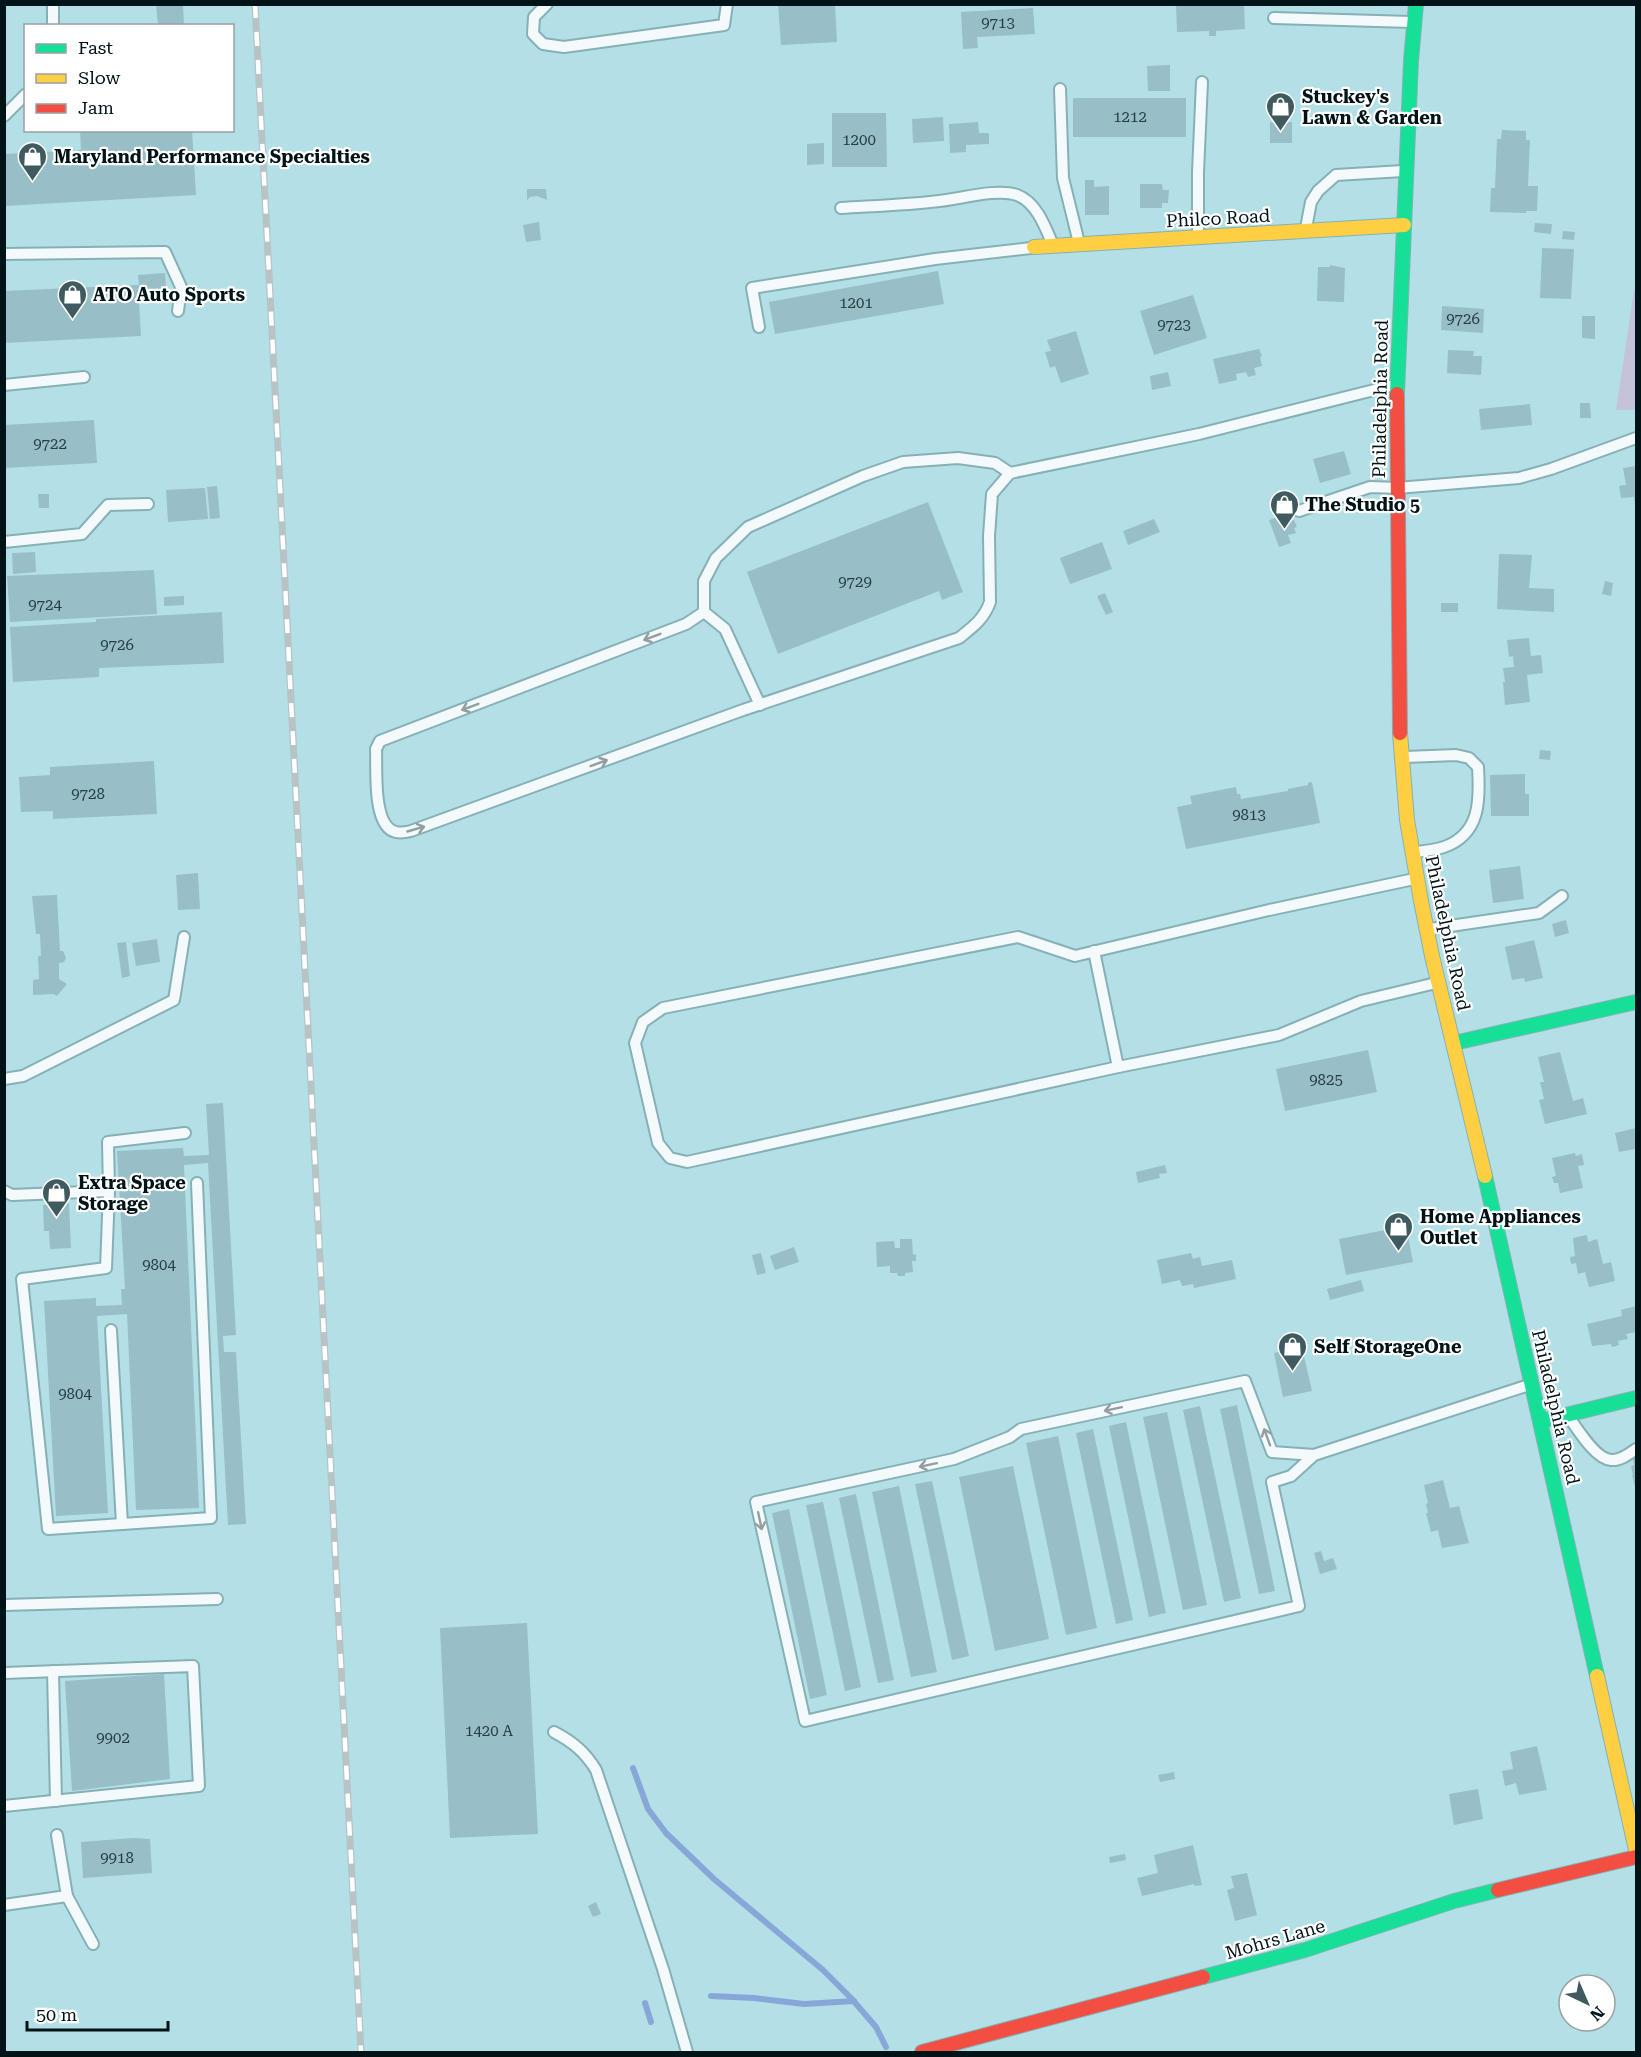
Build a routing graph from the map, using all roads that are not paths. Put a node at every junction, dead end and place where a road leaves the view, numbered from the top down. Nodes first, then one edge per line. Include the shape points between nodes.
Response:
1 (53, 4) edge
2 (547, 4) edge
3 (727, 4) edge
4 (1416, 4) edge
5 (1274, 18) dead end
6 (1414, 22) junction
7 (53, 24) edge
8 (1202, 82) dead end
9 (1060, 89) dead end
10 (24, 96) edge
11 (4, 116) edge
12 (1407, 171) junction
13 (841, 208) dead end
14 (1404, 225) junction
15 (1305, 231) junction
16 (1198, 237) junction
17 (1080, 244) junction
18 (1053, 246) junction
19 (1034, 247) joint
20 (4, 254) edge
21 (178, 311) dead end
22 (759, 327) dead end
23 (84, 377) dead end
24 (4, 385) edge
25 (1397, 385) junction
26 (1636, 438) edge
27 (1010, 473) junction
28 (1397, 488) junction
29 (148, 504) dead end
30 (1299, 511) dead end
31 (4, 542) edge
32 (704, 612) junction
33 (760, 705) junction
34 (1402, 757) junction
35 (1413, 853) junction
36 (1417, 878) junction
37 (1562, 896) dead end
38 (1426, 930) junction
39 (184, 937) dead end
40 (1094, 951) junction
41 (1439, 982) junction
42 (1636, 1002) edge
43 (1454, 1043) junction
44 (1118, 1066) junction
45 (4, 1079) edge
46 (186, 1133) dead end
47 (197, 1183) dead end
48 (109, 1191) junction
49 (7, 1196) edge
50 (111, 1329) dead end
51 (1532, 1384) junction
52 (1636, 1398) edge
53 (1566, 1414) junction
54 (1541, 1421) junction
55 (1636, 1449) edge
56 (1314, 1455) junction
57 (122, 1524) junction
58 (217, 1599) dead end
59 (4, 1605) edge
60 (53, 1671) junction
61 (4, 1673) edge
62 (554, 1732) dead end
63 (56, 1801) junction
64 (4, 1806) edge
65 (57, 1835) dead end
66 (1636, 1850) edge
67 (1636, 1857) edge
68 (67, 1896) junction
69 (4, 1905) edge
70 (93, 1944) dead end
71 (687, 2052) edge
72 (922, 2052) edge

1 - 7 lane
2 - 3 lane via 534,17 533,33 543,44 564,47 724,25
4 - 6 main road, Philadelphia Road
5 - 6 lane
6 - 12 main road, Philadelphia Road
8 - 16 lane
9 - 17 lane via 1063,178
10 - 11 lane
12 - 14 main road, Philadelphia Road
12 - 15 lane via 1336,175 1311,202
13 - 18 lane via 936,202 998,193 1018,195 1044,223
14 - 15 main road, Philco Road
14 - 25 main road, Philadelphia Road
15 - 16 main road, Philco Road
16 - 17 main road, Philco Road
17 - 18 main road, Philco Road
18 - 19 main road, Philco Road
19 - 22 lane via 752,288
20 - 21 lane via 165,252 181,287
23 - 24 lane
25 - 27 lane via 1199,434
25 - 28 main road, Philadelphia Road
26 - 28 lane via 1519,478
27 - 32 lane via 994,463 958,458 903,462 748,527 716,558 704,581
27 - 33 lane via 992,494 990,602 979,623 959,638
28 - 30 lane via 1370,487
28 - 34 main road, Philadelphia Road
29 - 31 lane via 108,506 82,534
32 - 33 lane via 725,629
32 -> 33 lane via 686,624 380,741 376,749 379,814 386,826 396,832 411,831
34 - 35 main road, Philadelphia Road
34 - 35 lane via 1456,755 1469,758 1478,767 1480,796 1475,819 1467,830 1444,847
35 - 36 main road, Philadelphia Road
36 - 38 main road, Philadelphia Road
36 - 40 lane
37 - 38 lane via 1539,913
38 - 41 main road, Philadelphia Road
39 - 45 lane via 174,1000 23,1076
40 - 44 lane
40 - 44 lane via 1075,956 1018,937 663,1008 643,1022 635,1043 658,1143 670,1158 687,1162
41 - 43 main road, Philadelphia Road
41 - 44 lane via 1361,1001 1279,1035
42 - 43 main road
43 - 51 main road, Philadelphia Road
46 - 48 lane via 108,1142
47 - 57 lane via 211,1518
48 - 49 lane
48 - 57 lane via 106,1268 22,1279 48,1529
50 - 57 lane
51 - 54 main road, Philadelphia Road
51 - 56 lane
52 - 53 main road
53 - 54 main road
53 - 55 lane via 1601,1457 1621,1458
54 - 66 main road, Philadelphia Road
56 -> 56 lane via 1272,1452 1245,1381 1021,1429 954,1459 756,1502 805,1721 1299,1606 1272,1482 1291,1476
58 - 59 lane
60 - 61 lane
60 - 63 lane
60 - 63 lane via 193,1666 199,1786
62 - 71 lane via 572,1741 596,1770
63 - 64 lane
65 - 68 lane
67 - 72 main road, Mohrs Lane via 1454,1902 1305,1950
68 - 69 lane
68 - 70 lane

